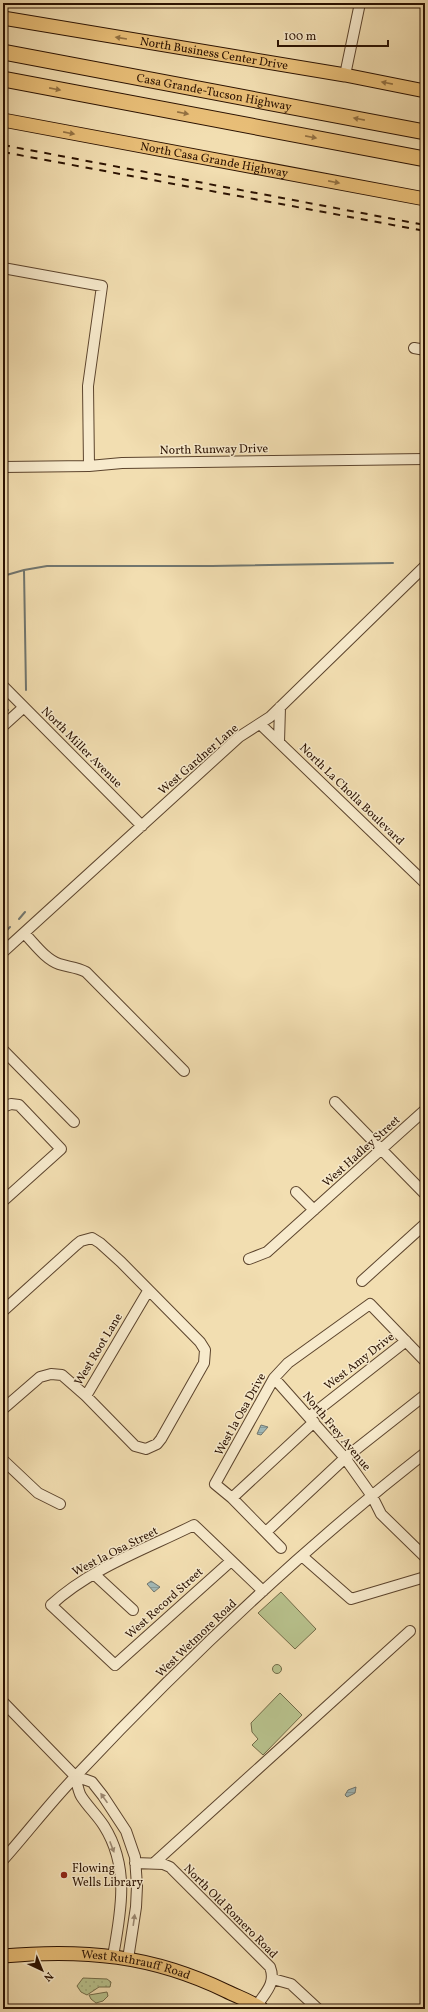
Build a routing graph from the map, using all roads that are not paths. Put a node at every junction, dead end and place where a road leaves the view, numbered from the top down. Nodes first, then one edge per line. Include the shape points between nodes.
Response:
1 (360, 3) edge
2 (3, 18) edge
3 (3, 51) edge
4 (345, 75) junction
5 (3, 80) edge
6 (425, 90) edge
7 (3, 120) edge
8 (425, 132) edge
9 (425, 159) edge
10 (425, 199) edge
11 (3, 268) edge
12 (414, 348) dead end
13 (425, 350) edge
14 (425, 459) edge
15 (89, 466) junction
16 (3, 467) edge
17 (425, 566) edge
18 (3, 686) edge
19 (24, 707) junction
20 (280, 707) junction
21 (260, 724) junction
22 (3, 726) edge
23 (279, 742) junction
24 (142, 826) junction
25 (425, 883) edge
26 (24, 933) junction
27 (3, 952) edge
28 (3, 1050) edge
29 (184, 1071) dead end
30 (335, 1102) dead end
31 (8, 1105) edge
32 (425, 1110) edge
33 (74, 1122) dead end
34 (380, 1150) junction
35 (296, 1192) dead end
36 (425, 1194) edge
37 (3, 1201) edge
38 (314, 1210) junction
39 (425, 1224) edge
40 (249, 1259) dead end
41 (362, 1281) dead end
42 (148, 1291) junction
43 (3, 1312) edge
44 (406, 1341) junction
45 (425, 1361) edge
46 (274, 1378) junction
47 (425, 1395) edge
48 (86, 1396) junction
49 (4, 1407) edge
50 (312, 1420) junction
51 (425, 1453) edge
52 (345, 1458) junction
53 (3, 1460) edge
54 (372, 1496) junction
55 (232, 1498) junction
56 (60, 1504) dead end
57 (266, 1532) junction
58 (281, 1548) dead end
59 (302, 1556) junction
60 (425, 1557) edge
61 (231, 1561) junction
62 (94, 1574) junction
63 (425, 1577) edge
64 (263, 1591) junction
65 (51, 1604) joint
66 (133, 1610) dead end
67 (410, 1631) dead end
68 (3, 1702) edge
69 (75, 1776) junction
70 (3, 1860) edge
71 (135, 1863) junction
72 (154, 1863) junction
73 (3, 1956) edge
74 (113, 1956) junction
75 (128, 1959) junction
76 (273, 1979) junction
77 (258, 2008) edge
78 (318, 2009) edge

1 - 4 street
4 -> 2 main road, North Business Center Drive
8 -> 3 highway, Casa Grande-Tucson Highway
6 -> 4 main road, North Business Center Drive
5 -> 9 highway
7 -> 10 main road, North Casa Grande Highway
11 - 15 street via 102,286 88,386
12 - 13 street
14 - 15 street, North Runway Drive via 122,463
15 - 16 street, North Runway Drive
17 - 20 street, West Gardner Lane
18 - 19 street, North Miller Avenue
19 - 22 street
19 - 24 street, North Miller Avenue
20 - 21 street, West Gardner Lane
20 - 23 street
21 - 23 street, North La Cholla Boulevard
21 - 24 street, West Gardner Lane via 239,737
23 - 25 street, North La Cholla Boulevard
24 - 26 street, West Gardner Lane
26 - 27 street, West Gardner Lane
26 - 29 street via 57,963 86,972
28 - 33 street
30 - 34 street
31 - 37 street via 22,1109 61,1149
32 - 34 street, West Hadley Street
34 - 36 street
34 - 38 street, West Hadley Street
35 - 38 street
38 - 40 street, West Hadley Street via 267,1252
39 - 41 street
42 - 43 street via 92,1236 76,1245
42 - 48 street, West Root Lane
42 - 48 street via 200,1342 208,1356 161,1439 150,1453 135,1446
44 - 45 street
44 - 46 street, West la Osa Drive via 370,1304 288,1363
44 - 50 street, West Amy Drive
46 - 50 street, North Frey Avenue
46 - 55 street, West la Osa Drive via 215,1484
47 - 52 street
48 - 49 street, West Root Lane via 62,1375 51,1374 40,1377
50 - 52 street, North Frey Avenue
50 - 55 street, West Amy Drive
51 - 54 street, West Wetmore Road
52 - 54 street, North Frey Avenue
52 - 57 street
53 - 56 street via 38,1493
54 - 59 street, West Wetmore Road
54 - 60 street, North Frey Avenue via 382,1514
55 - 57 street
57 - 58 street
59 - 63 street via 351,1599
59 - 64 street, West Wetmore Road
61 - 62 street, West la Osa Street via 194,1525
61 - 64 street
61 - 65 street, West Record Street via 115,1665
62 - 65 street, West la Osa Street via 66,1591
62 - 66 street
64 - 69 street, West Wetmore Road via 196,1654
67 - 72 street
68 - 69 street
69 - 70 street, West Wetmore Road
71 -> 69 street via 126,1831 103,1796 92,1782
69 -> 74 street via 81,1796 104,1826 120,1875 122,1906
71 - 72 street, North Old Romero Road
75 -> 71 street via 136,1907
72 - 76 street, North Old Romero Road via 170,1868 202,1899 270,1967
73 - 74 main road, West Ruthrauff Road via 74,1953
74 - 75 main road, West Ruthrauff Road
75 - 77 main road, West Ruthrauff Road via 202,1979
76 - 77 street
76 - 78 street via 290,1984

